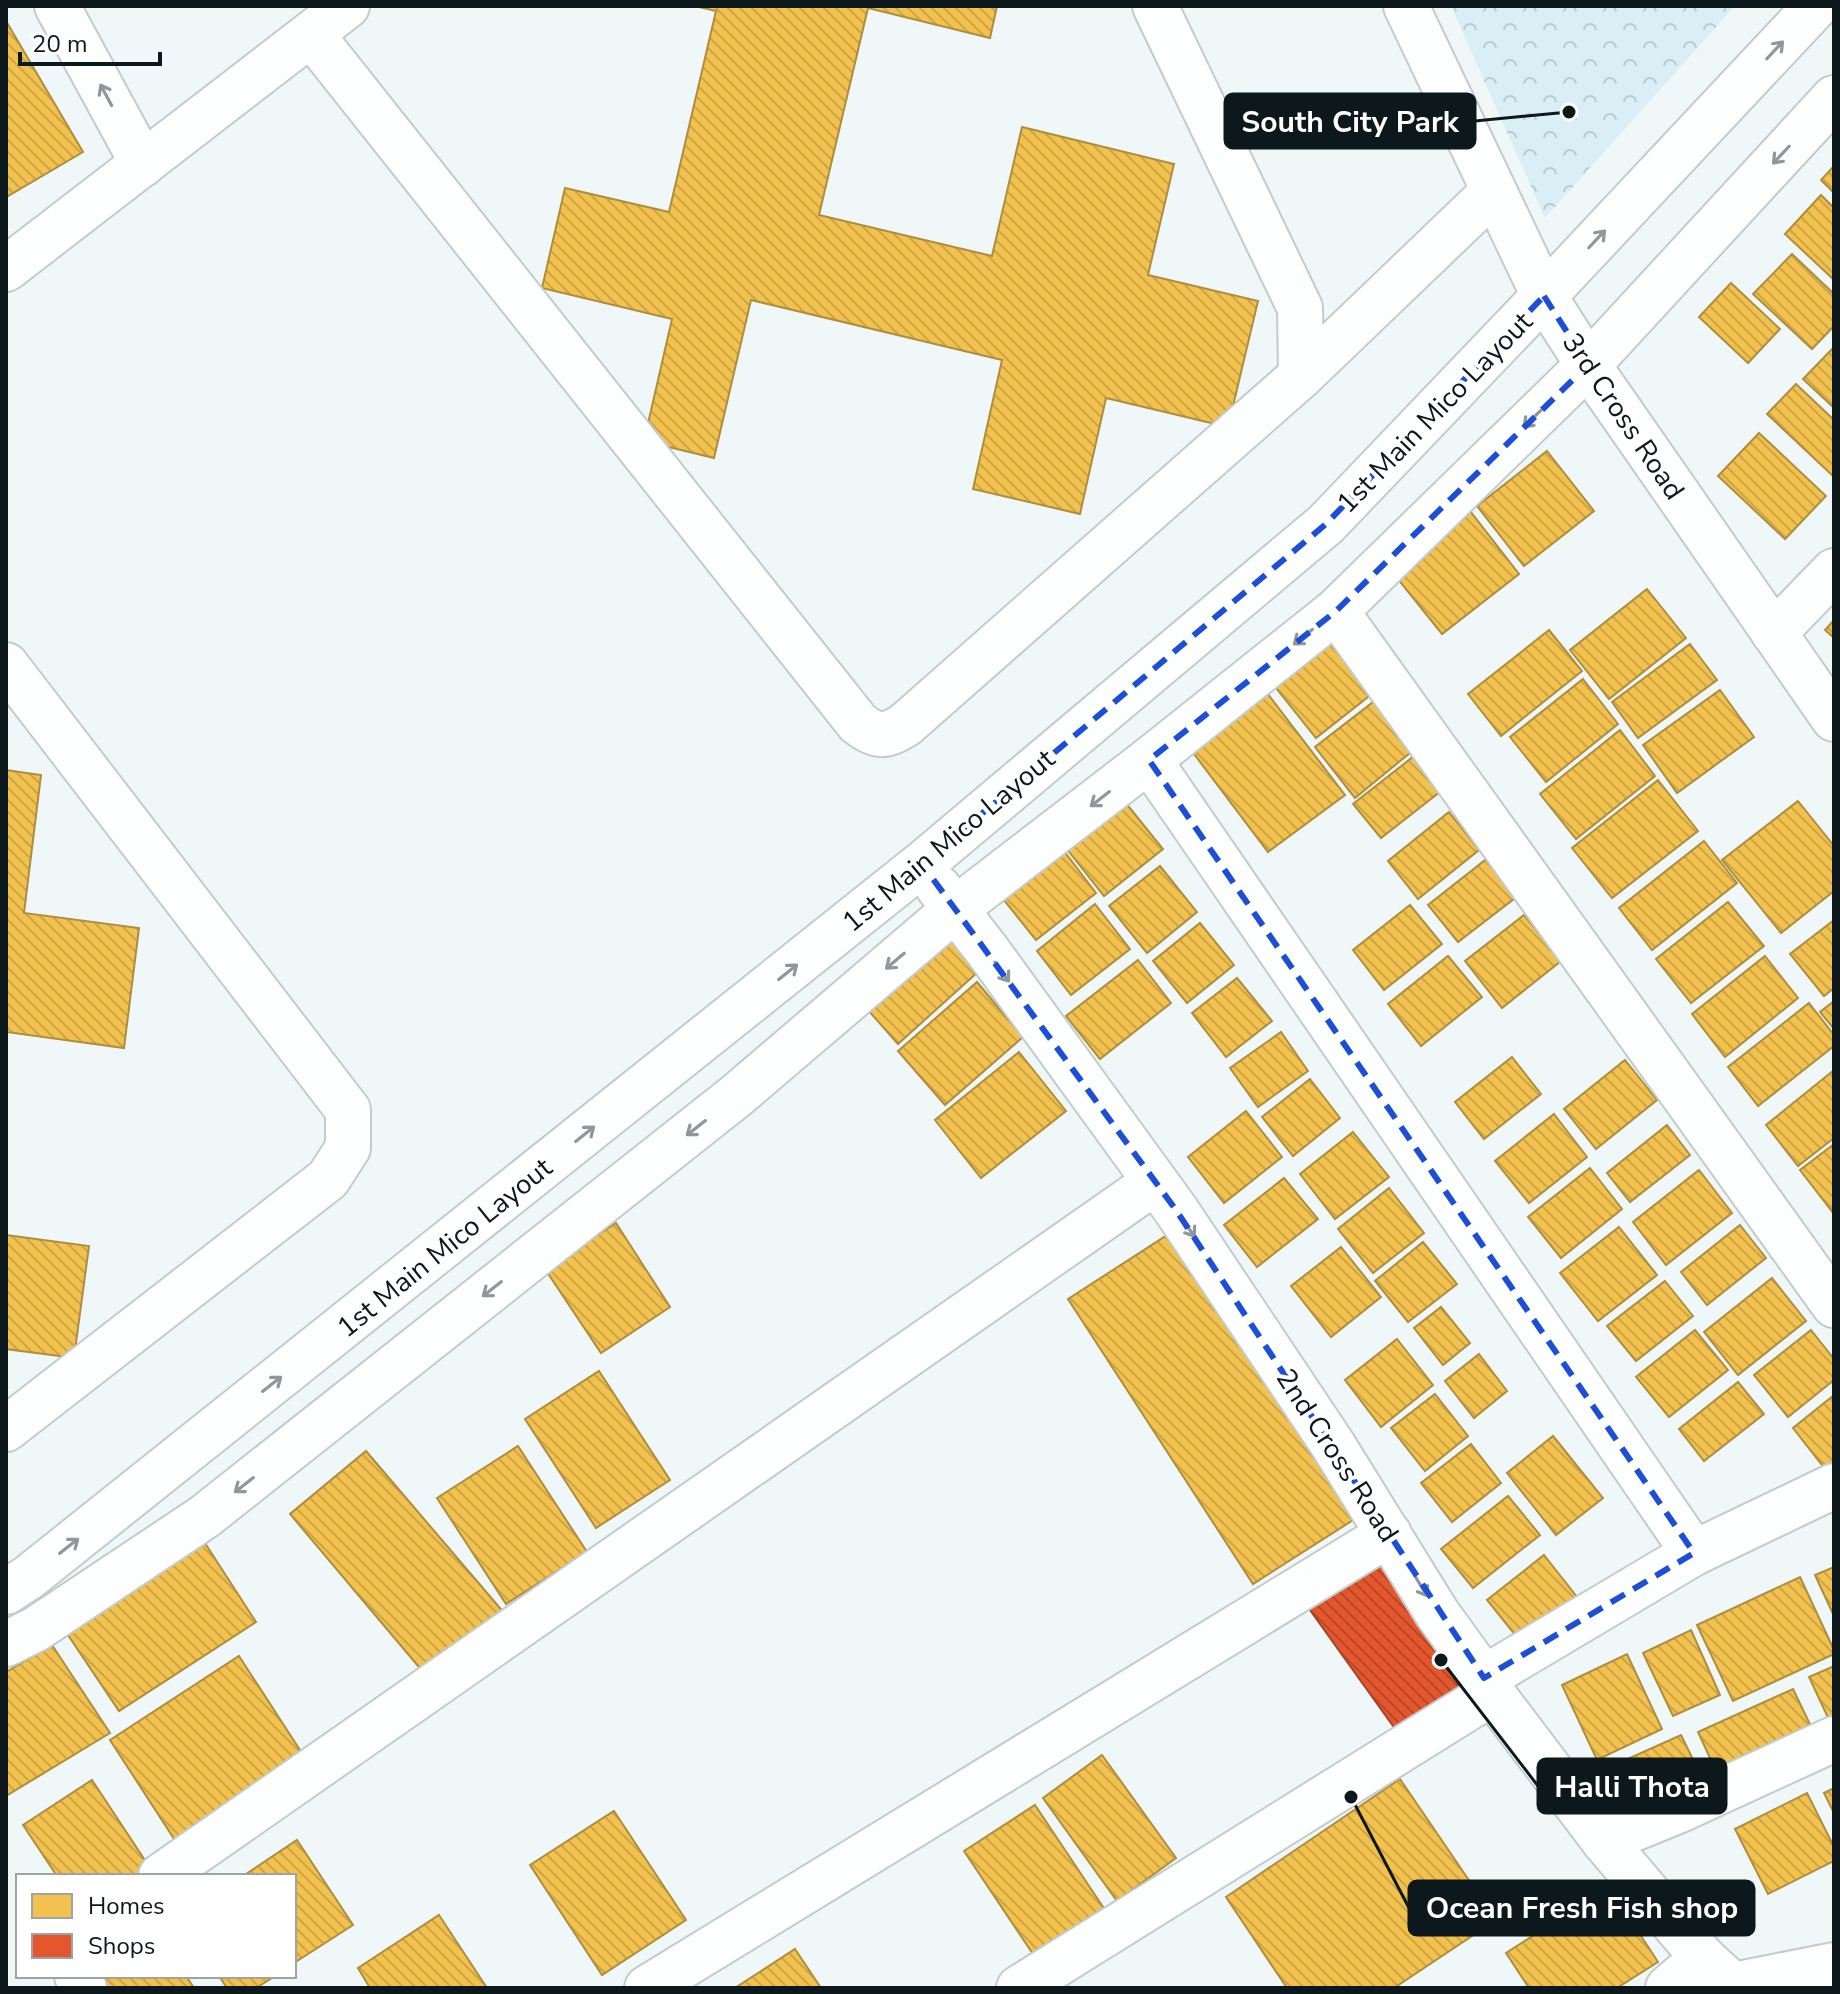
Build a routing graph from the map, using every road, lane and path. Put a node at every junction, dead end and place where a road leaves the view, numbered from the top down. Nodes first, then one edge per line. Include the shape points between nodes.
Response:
1 (57, 6) edge
2 (347, 6) edge
3 (1155, 6) edge
4 (1406, 6) edge
5 (1816, 6) edge
6 (311, 34) junction
7 (1834, 98) edge
8 (143, 164) junction
9 (1493, 192) junction
10 (9, 258) edge
11 (1544, 296) junction
12 (1588, 365) junction
13 (1301, 376) junction
14 (1834, 571) edge
15 (1336, 611) junction
16 (1774, 633) junction
17 (6, 665) edge
18 (1834, 719) edge
19 (1149, 760) junction
20 (922, 864) junction
21 (954, 910) junction
22 (1155, 1182) junction
23 (1834, 1305) edge
24 (6, 1429) edge
25 (1834, 1486) edge
26 (1389, 1534) junction
27 (1694, 1553) junction
28 (6, 1592) edge
29 (6, 1644) edge
30 (1488, 1685) junction
31 (1834, 1739) edge
32 (1604, 1841) junction
33 (164, 1874) edge
34 (1834, 1965) edge
35 (1724, 1977) edge
36 (647, 1988) edge
37 (1019, 1988) edge
38 (1668, 1988) edge

8 -> 1 street
2 - 6 street
3 - 13 street via 1300,308
4 - 9 street, 3rd Cross Road
11 -> 5 street, 1st Main Mico Layout
6 - 8 street
6 - 13 street via 858,723 878,735 905,725
7 -> 12 street, 1st Main Mico Layout
8 - 10 street
9 - 11 street, 3rd Cross Road
9 - 13 street
11 - 12 street, 3rd Cross Road
11 - 20 street, 1st Main Mico Layout via 1326,524
12 -> 15 street, 1st Main Mico Layout
12 - 16 street, 3rd Cross Road
14 - 16 street
15 -> 19 street, 1st Main Mico Layout
15 - 23 street
16 - 18 street, 3rd Cross Road
17 - 24 street via 348,1110 348,1148 328,1179
19 -> 21 street, 1st Main Mico Layout
19 - 27 street
20 - 21 street, 2nd Cross Road
28 -> 20 street, 1st Main Mico Layout
21 -> 22 street, 2nd Cross Road
21 -> 29 street, 1st Main Mico Layout via 736,1096 204,1517
22 -> 26 street, 2nd Cross Road
22 - 33 street
25 - 27 street
26 -> 30 street, 2nd Cross Road
26 - 36 street
27 - 30 street
30 - 32 street, 2nd Cross Road
30 - 37 street
31 - 32 street
32 - 35 street, 2nd Cross Road
34 - 35 street
35 - 38 street

